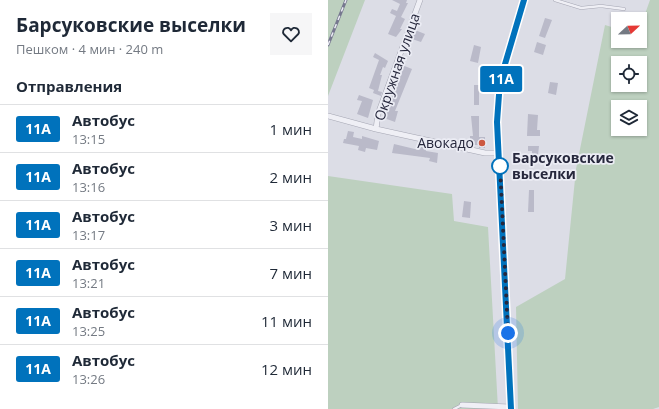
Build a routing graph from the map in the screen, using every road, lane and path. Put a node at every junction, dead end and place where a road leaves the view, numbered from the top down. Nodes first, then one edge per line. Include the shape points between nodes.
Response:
1 (420, 0) edge
2 (524, 0) edge
3 (555, 0) edge
4 (624, 9) dead end
5 (328, 116) edge
6 (376, 129) junction
7 (499, 153) junction
8 (462, 405) joint
9 (511, 408) edge
10 (454, 409) edge

1 - 6 street, Окружная улица via 378,114
2 - 7 main road via 500,81 497,122
3 - 4 lane via 581,8 601,6
5 - 6 street
6 - 7 street, Окружная улица via 485,153
7 - 9 main road
8 - 9 street
8 - 10 lane

